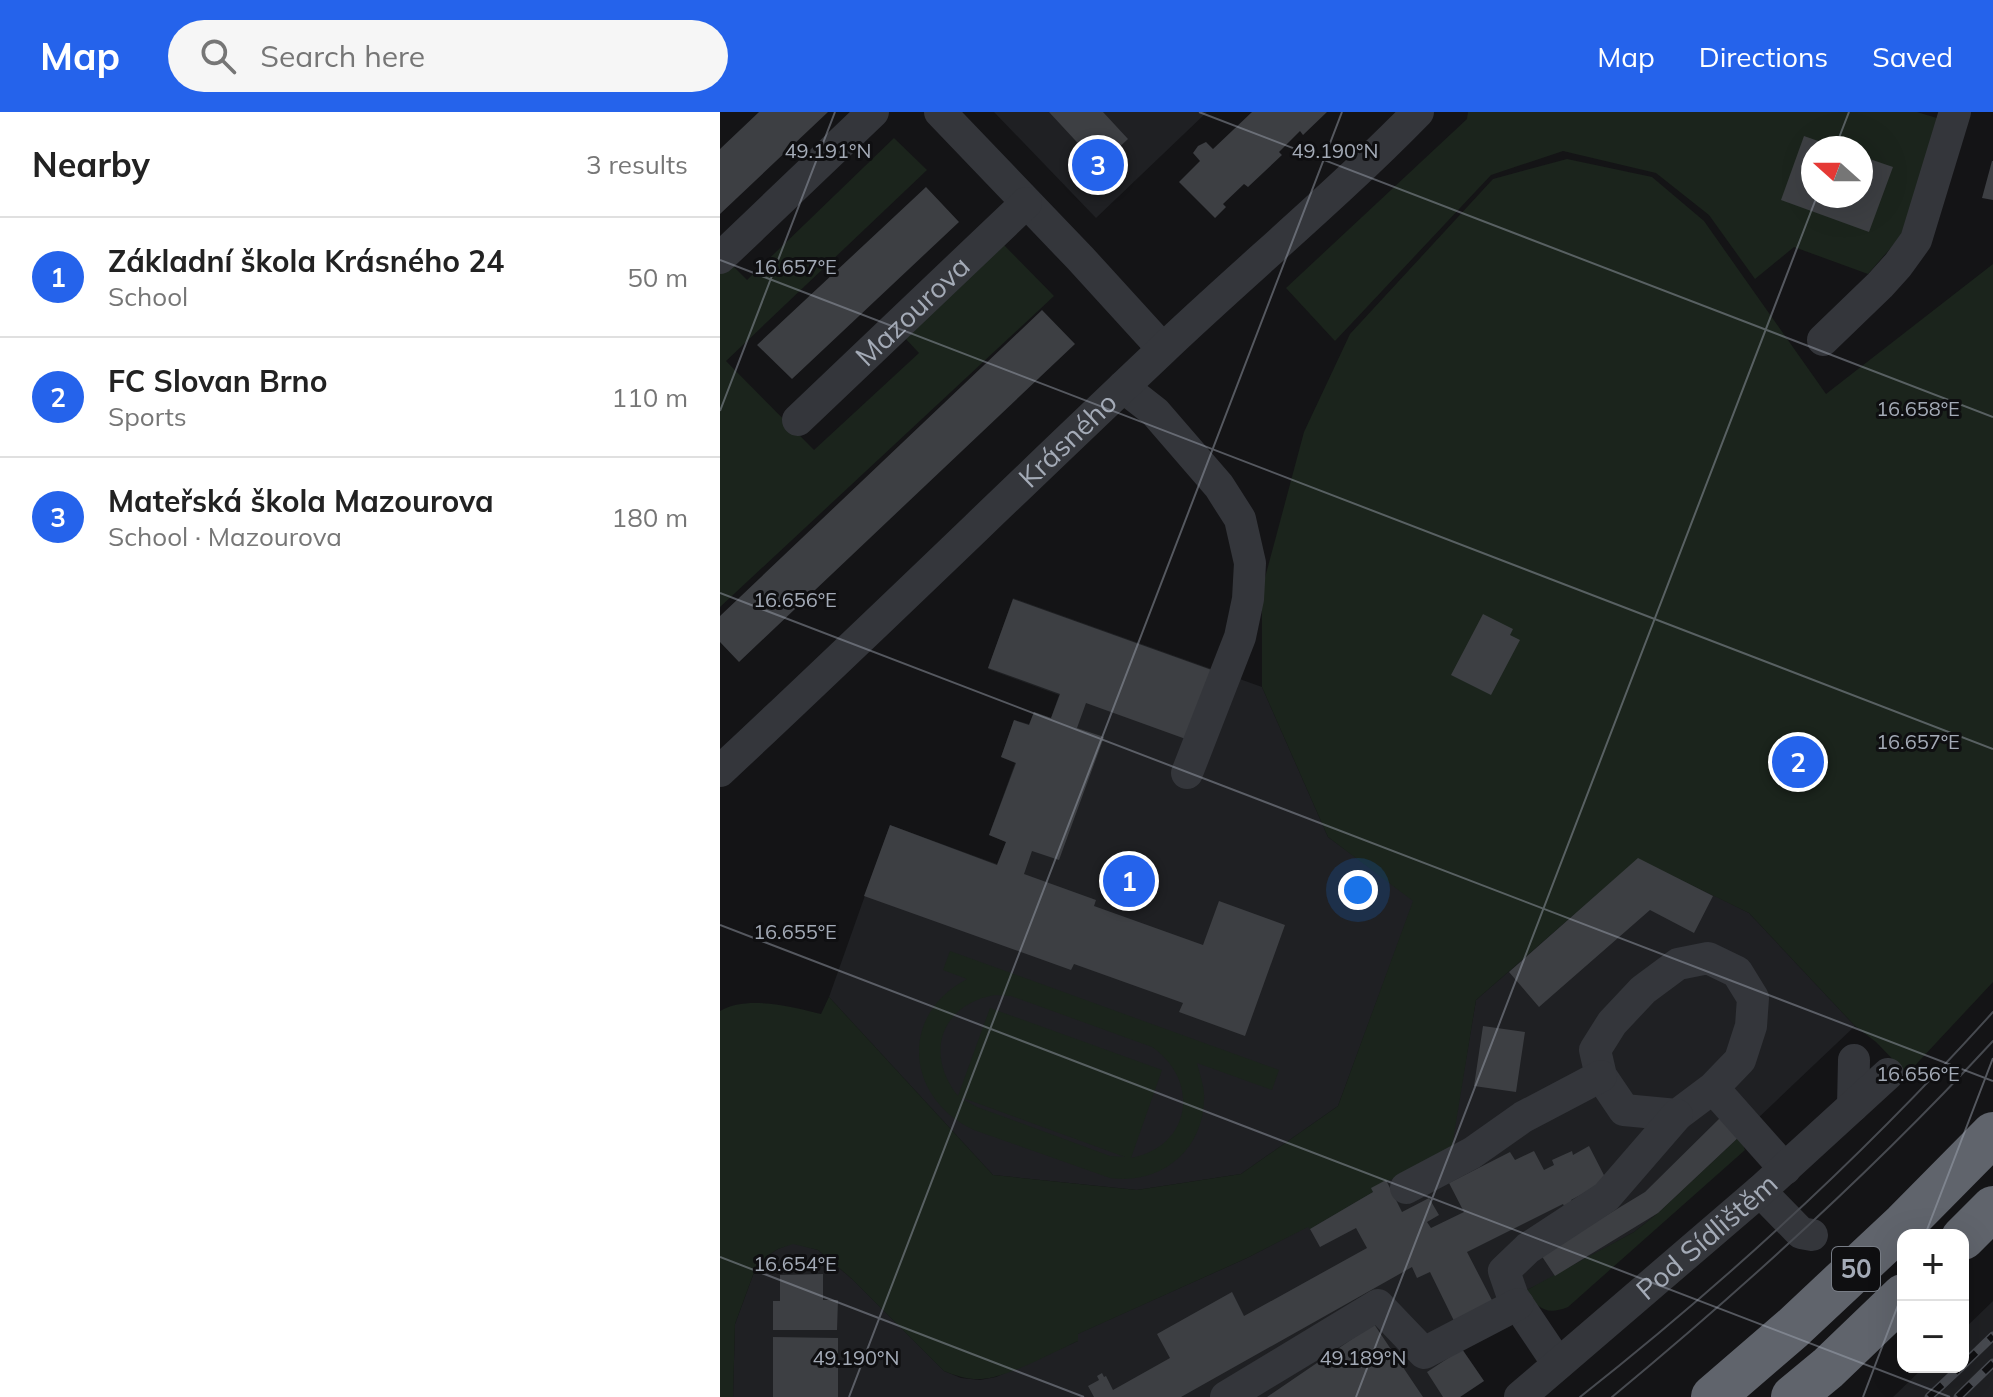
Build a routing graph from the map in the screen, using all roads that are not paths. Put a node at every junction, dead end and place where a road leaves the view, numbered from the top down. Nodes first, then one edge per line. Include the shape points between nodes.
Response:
1 (873, 112) edge
2 (940, 112) edge
3 (1418, 112) edge
4 (1955, 112) edge
5 (1026, 203) junction
6 (720, 258) edge
7 (1823, 340) dead end
8 (1163, 349) junction
9 (1123, 387) junction
10 (798, 420) dead end
11 (720, 771) edge
12 (1187, 773) dead end
13 (1854, 1060) dead end
14 (1888, 1074) dead end
15 (1601, 1076) junction
16 (1713, 1088) junction
17 (1853, 1106) junction
18 (1677, 1115) junction
19 (1993, 1134) edge
20 (1785, 1169) junction
21 (1406, 1188) dead end
22 (1760, 1191) junction
23 (1993, 1208) edge
24 (1969, 1232) edge
25 (1812, 1235) dead end
26 (1898, 1301) edge
27 (1518, 1304) junction
28 (1558, 1364) junction
29 (1226, 1397) edge
30 (1520, 1397) edge
31 (1713, 1397) edge
32 (1793, 1397) edge

1 - 6 street
2 - 5 street
3 - 8 street, Krásného
4 - 7 street via 1916,240 1880,285
5 - 8 street
5 - 10 street, Mazourova
8 - 9 street, Krásného
9 - 11 street, Krásného
9 - 12 street via 1155,412 1219,486 1240,519 1250,563 1240,637
13 - 17 street
14 - 17 street, Pod Sídlištěm
15 - 16 street via 1595,1050 1612,1023 1678,964 1708,958 1737,972 1753,998 1740,1060
15 - 18 street via 1624,1110
15 - 21 street
16 - 18 street
16 - 20 street
17 - 20 street, Pod Sídlištěm
18 - 27 street via 1606,1197 1528,1248 1504,1271
19 - 31 highway, 50 via 1860,1266
20 - 22 street, Pod Sídlištěm
22 - 25 street via 1801,1233
22 - 28 street, Pod Sídlištěm
23 - 24 highway
26 - 32 highway, 50
27 - 28 street
27 - 29 street via 1424,1353 1378,1305
28 - 30 street, Pod Sídlištěm

